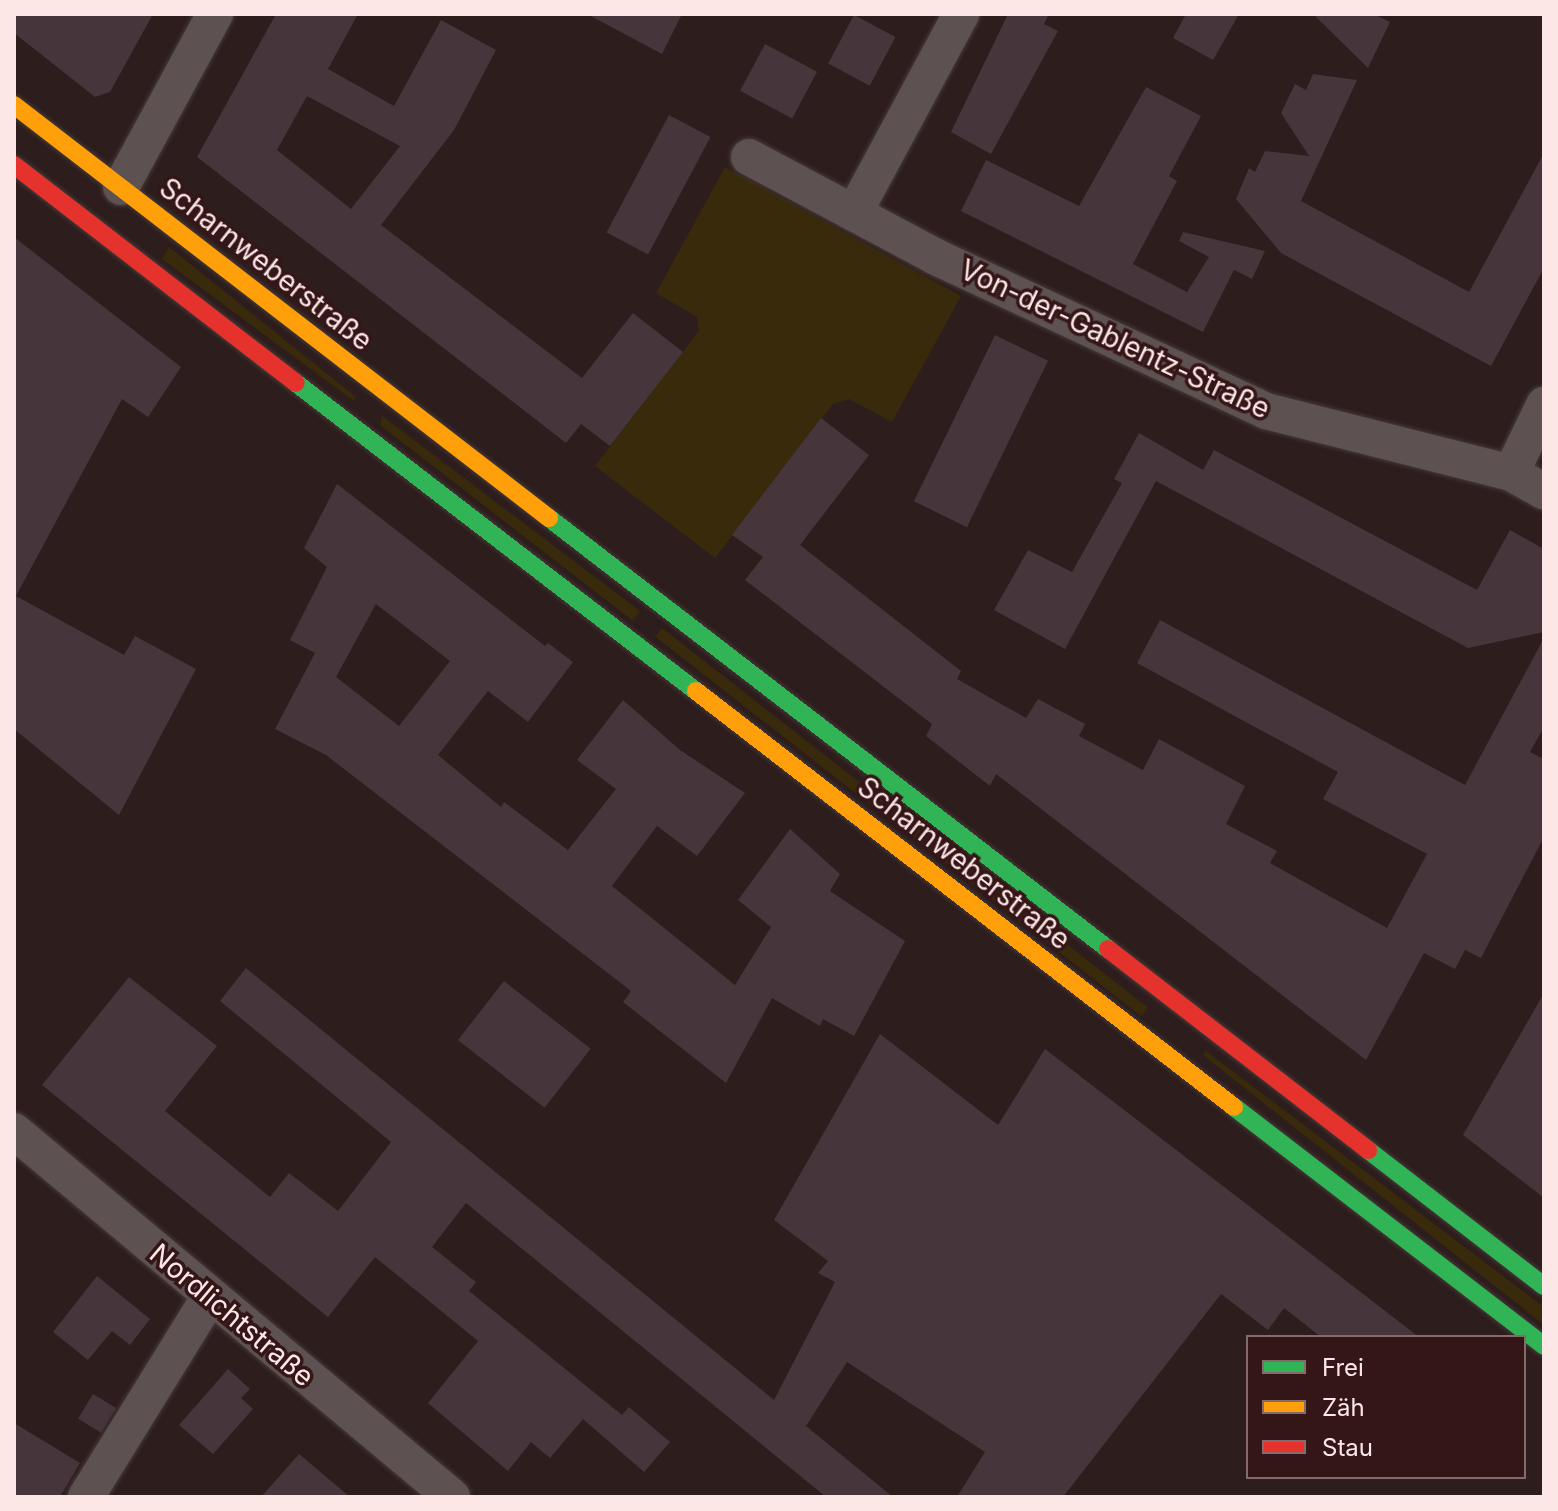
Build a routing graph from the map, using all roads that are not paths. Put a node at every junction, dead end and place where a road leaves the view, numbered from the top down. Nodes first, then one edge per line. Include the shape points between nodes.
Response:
1 (215, 14) edge
2 (961, 14) edge
3 (14, 105) edge
4 (749, 157) dead end
5 (14, 165) edge
6 (108, 207) junction
7 (846, 209) junction
8 (378, 385) junction
9 (1544, 405) edge
10 (349, 424) junction
11 (1511, 473) junction
12 (1544, 491) edge
13 (14, 1131) edge
14 (1544, 1286) edge
15 (209, 1298) junction
16 (1544, 1346) edge
17 (86, 1497) edge
18 (452, 1497) edge

1 - 6 street
2 - 7 street
3 - 6 main road, Scharnweberstraße
4 - 7 street, Von-der-Gablentz-Straße
5 - 6 main road, Scharnweberstraße
6 - 8 main road, Scharnweberstraße
6 - 10 main road, Scharnweberstraße
7 - 11 street, Von-der-Gablentz-Straße via 970,274 1266,411
8 - 10 main road, Scharnweberstraße
8 - 14 main road, Scharnweberstraße
9 - 11 street
10 - 16 main road, Scharnweberstraße
11 - 12 street, Von-der-Gablentz-Straße
13 - 15 street, Nordlichtstraße
15 - 17 street
15 - 18 street, Nordlichtstraße

